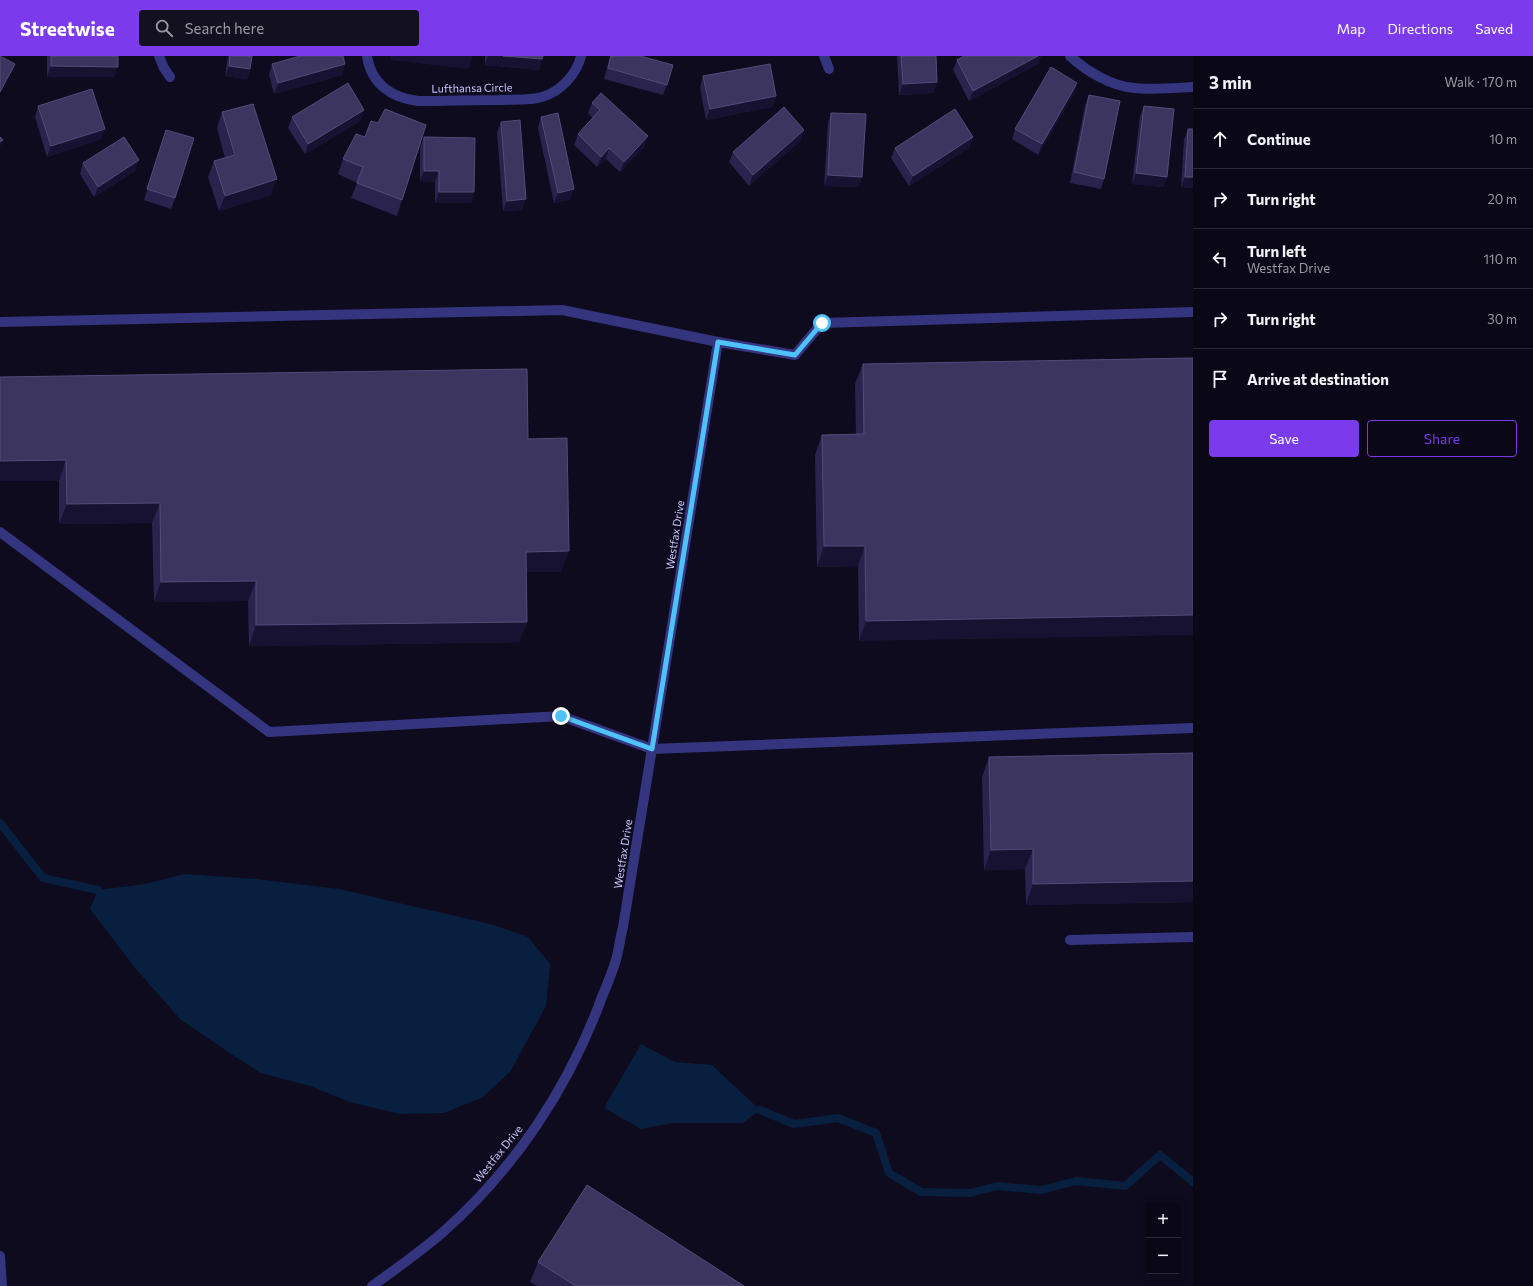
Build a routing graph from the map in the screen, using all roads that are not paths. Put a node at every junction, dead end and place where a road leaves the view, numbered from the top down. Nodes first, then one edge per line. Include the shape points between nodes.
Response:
1 (159, 56) edge
2 (367, 56) edge
3 (581, 56) edge
4 (824, 56) edge
5 (1070, 56) edge
6 (829, 69) dead end
7 (170, 77) dead end
8 (1193, 87) edge
9 (1193, 312) edge
10 (0, 322) edge
11 (718, 342) junction
12 (0, 532) edge
13 (1193, 728) edge
14 (652, 749) junction
15 (1193, 937) edge
16 (1070, 940) dead end
17 (0, 1256) edge
18 (2, 1286) edge
19 (372, 1286) edge

1 - 7 street
2 - 3 street, Lufthansa Circle via 373,74 383,87 405,100 418,101 542,97 567,81
4 - 6 street
5 - 8 street via 1098,75 1121,85 1134,88
9 - 11 street via 822,323 795,355
10 - 11 street via 562,310
11 - 14 street, Westfax Drive
12 - 14 street via 270,732 561,716
13 - 14 street
14 - 19 street, Westfax Drive via 616,960 578,1055 548,1110 489,1187 443,1232
15 - 16 street
17 - 18 street

